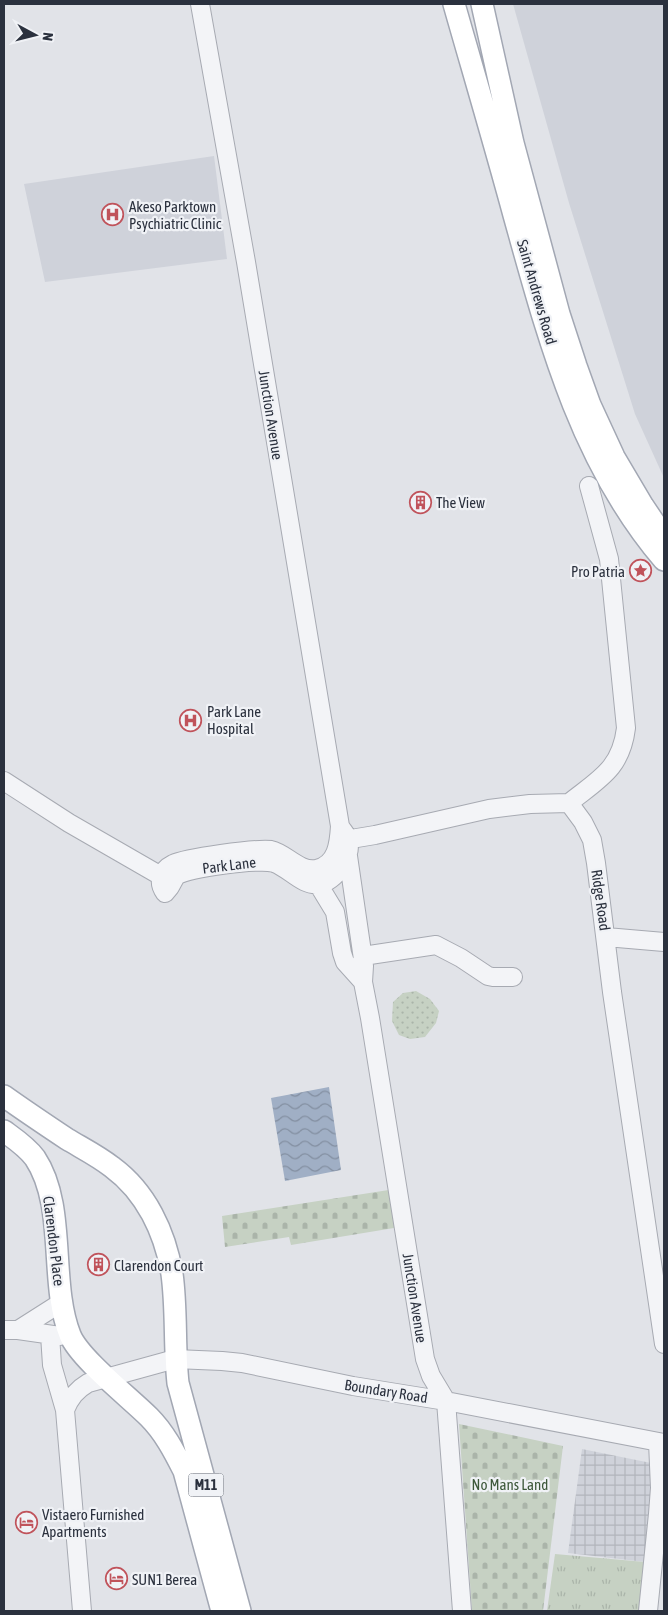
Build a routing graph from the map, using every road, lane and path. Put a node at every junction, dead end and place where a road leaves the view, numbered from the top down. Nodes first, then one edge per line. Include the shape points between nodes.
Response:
1 (200, 4) edge
2 (454, 4) edge
3 (482, 4) edge
4 (589, 486) dead end
5 (664, 537) edge
6 (664, 560) edge
7 (4, 781) edge
8 (569, 803) junction
9 (344, 841) junction
10 (161, 876) junction
11 (317, 877) junction
12 (606, 937) junction
13 (664, 942) edge
14 (363, 956) junction
15 (513, 977) dead end
16 (362, 982) junction
17 (4, 1096) edge
18 (4, 1131) edge
19 (62, 1302) junction
20 (11, 1330) edge
21 (60, 1336) junction
22 (664, 1344) edge
23 (176, 1359) junction
24 (107, 1377) junction
25 (446, 1401) junction
26 (65, 1410) junction
27 (661, 1442) edge
28 (82, 1611) edge
29 (222, 1611) edge
30 (240, 1611) edge
31 (462, 1611) edge
32 (648, 1611) edge

1 - 9 street, Junction Avenue
2 - 6 main road, Saint Andrews Road via 532,279 578,419 612,487
3 - 5 main road, Saint Andrews Road via 513,143 576,366 614,457
4 - 8 street via 609,559 626,728 624,743 610,770
7 - 10 street, Park Lane
8 - 9 street via 489,809
8 - 12 street, Ridge Road via 592,840
9 - 11 street
9 - 14 street, Junction Avenue
10 - 11 street, Park Lane via 173,864 205,856 269,850
10 - 11 street, Park Lane via 164,893 176,876 229,864 270,861 304,880
11 - 16 street, Junction Avenue via 335,912 342,953
12 - 13 street
12 - 22 street, Ridge Road
14 - 15 street via 436,945 488,976
14 - 16 street, Junction Avenue
16 - 25 street, Junction Avenue via 425,1359
17 - 23 main road, M11 via 112,1166 146,1202 166,1249 172,1274
18 - 19 main road, Clarendon Place / M11 via 34,1157 42,1171 51,1199
19 - 20 street
19 - 21 main road, Clarendon Place / M11
20 - 21 street
21 - 24 main road, M11
21 - 26 street via 52,1365
23 - 24 street, Boundary Road
23 - 25 street, Boundary Road via 242,1363
23 - 30 main road, M11 via 178,1384
24 - 26 street, Boundary Road via 78,1389
24 - 29 main road, M11 via 162,1431 178,1458
25 - 27 street, Boundary Road
25 - 31 street, Junction Avenue
26 - 28 street
27 - 32 street via 658,1514

